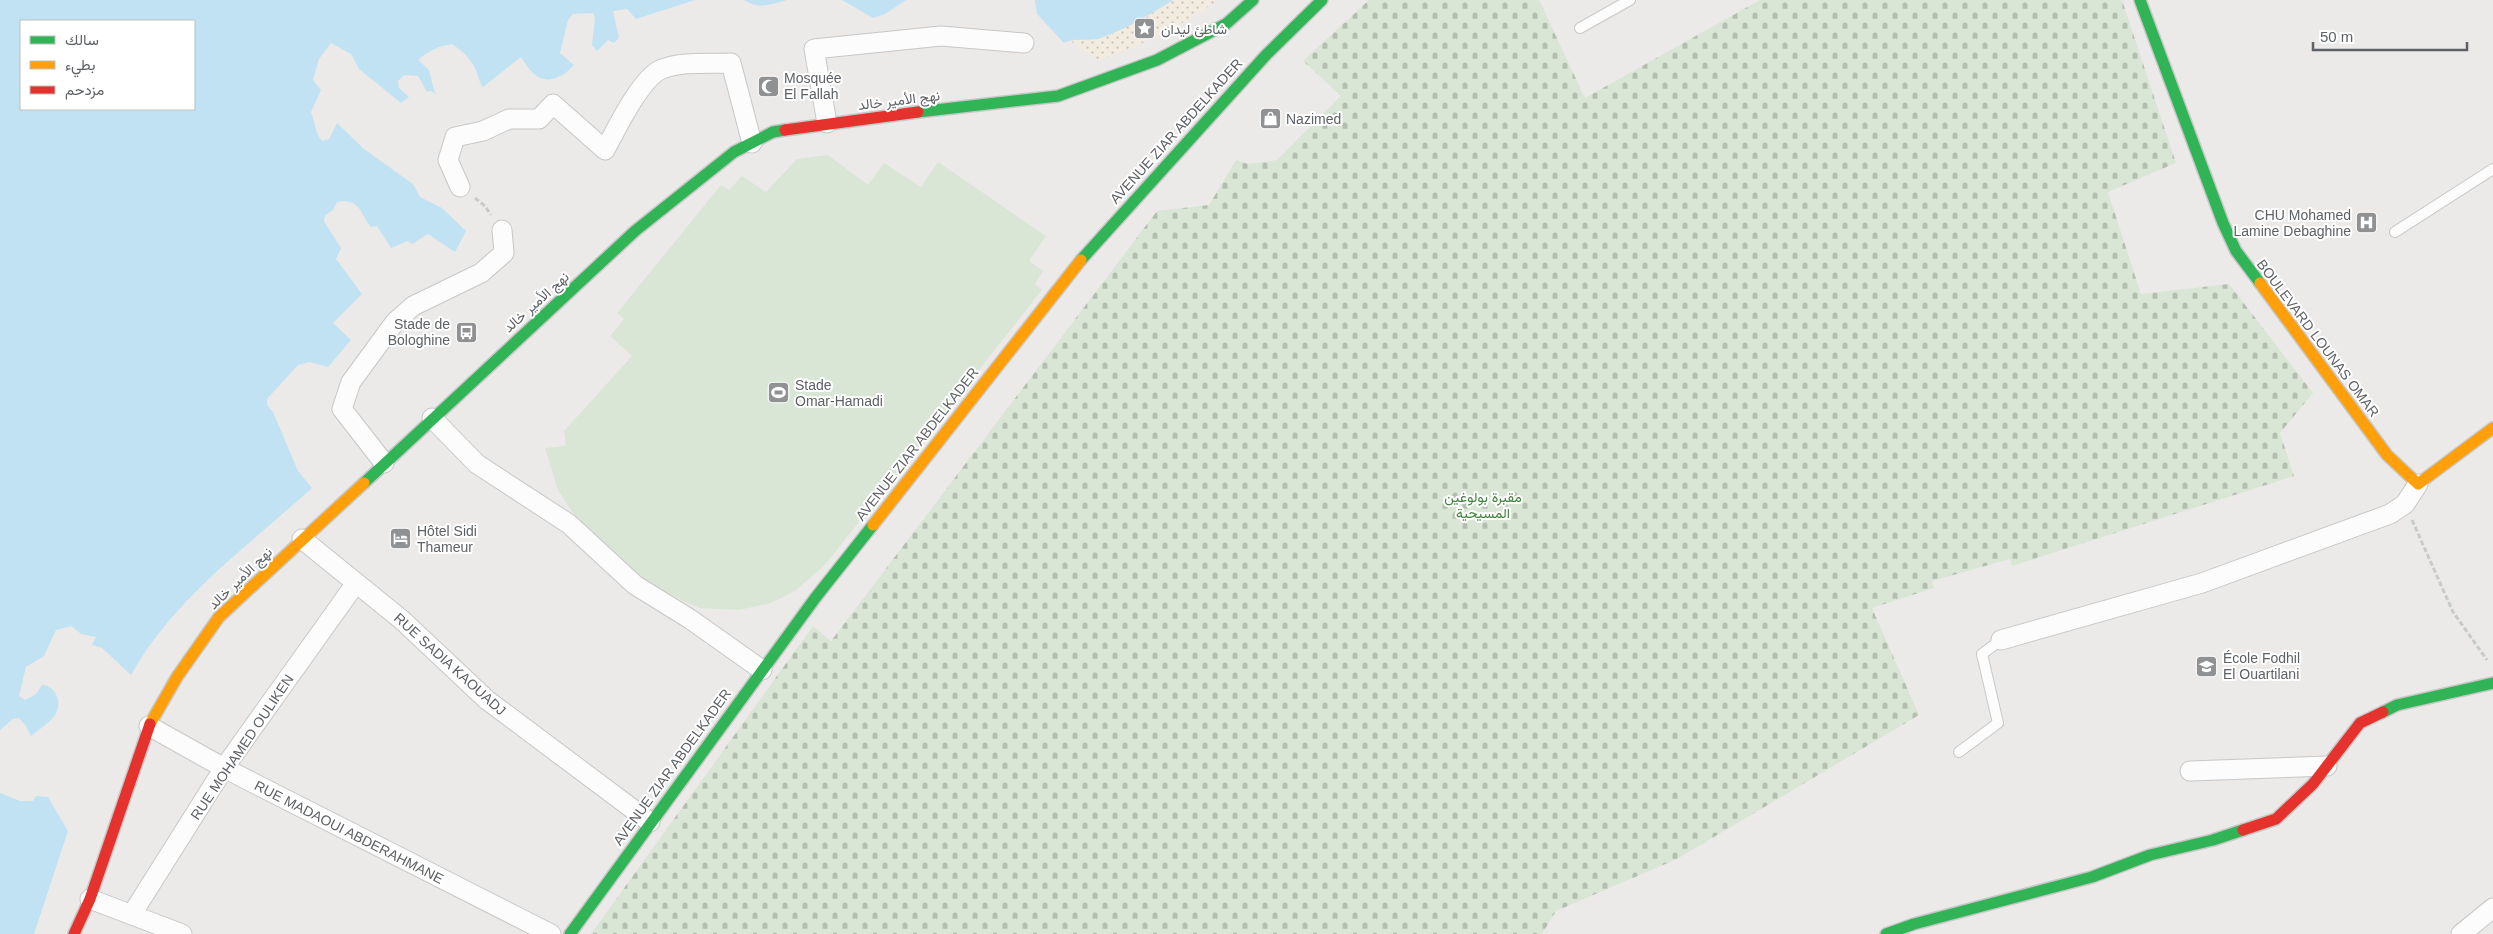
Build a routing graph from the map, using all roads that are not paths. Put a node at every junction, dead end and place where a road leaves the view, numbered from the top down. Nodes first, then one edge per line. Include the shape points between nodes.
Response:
1 (1253, 0) edge
2 (1322, 0) edge
3 (1630, 0) edge
4 (2140, 0) edge
5 (1580, 28) dead end
6 (1024, 44) dead end
7 (828, 123) junction
8 (752, 143) junction
9 (2493, 169) edge
10 (460, 187) road end
11 (502, 230) road end
12 (2395, 232) dead end
13 (432, 418) junction
14 (2493, 428) edge
15 (384, 463) junction
16 (2418, 484) junction
17 (302, 539) junction
18 (356, 583) junction
19 (2001, 640) joint
20 (762, 670) junction
21 (2493, 683) edge
22 (149, 726) junction
23 (1959, 752) dead end
24 (2327, 766) junction
25 (224, 768) junction
26 (2190, 771) dead end
27 (650, 822) junction
28 (90, 899) junction
29 (2493, 908) edge
30 (132, 914) junction
31 (74, 934) edge
32 (182, 934) edge
33 (551, 934) edge
34 (570, 934) edge
35 (1886, 934) edge
36 (2461, 934) edge

1 - 7 main road, نهج الأمير خالد via 1226,24 1157,60 1058,96
2 - 20 main road, AVENUE ZIAR ABDELKADER via 1266,55 1094,244
3 - 5 lane
4 - 16 main road, BOULEVARD LOUNAS OMAR via 2236,251 2388,455
6 - 7 street via 941,36 814,49
7 - 8 main road, نهج الأمير خالد via 773,132
8 - 10 street via 731,63 683,64 660,69 638,92 605,150 553,104 539,119 509,119 483,131 455,137 448,160
8 - 13 main road, نهج الأمير خالد via 734,152 635,231
9 - 12 lane
11 - 15 street via 504,253 481,273 413,306 395,322 351,382 342,409
13 - 15 main road, نهج الأمير خالد
13 - 20 street via 477,464 569,524 635,584
14 - 16 main road
15 - 17 main road, نهج الأمير خالد
16 - 19 street via 2405,504 2390,514 2202,583
17 - 18 street, RUE SADIA KAOUADJ
17 - 22 main road, نهج الأمير خالد via 219,617 177,677
18 - 25 street, RUE MOHAMED OULIKEN
18 - 27 street, RUE SADIA KAOUADJ via 402,620 487,700
19 - 23 lane via 1982,654 1998,723
20 - 27 main road, AVENUE ZIAR ABDELKADER
21 - 24 main road via 2397,706 2360,723
22 - 25 street, RUE MADAOUI ABDERAHMANE
22 - 28 main road, نهج الأمير خالد
24 - 26 street
24 - 35 main road via 2276,819 2212,840 2150,855 2092,877
25 - 30 street, RUE MOHAMED OULIKEN
25 - 33 street, RUE MADAOUI ABDERAHMANE
27 - 34 main road, AVENUE ZIAR ABDELKADER
28 - 30 street
28 - 31 main road, نهج الأمير خالد
29 - 36 street
30 - 32 street

